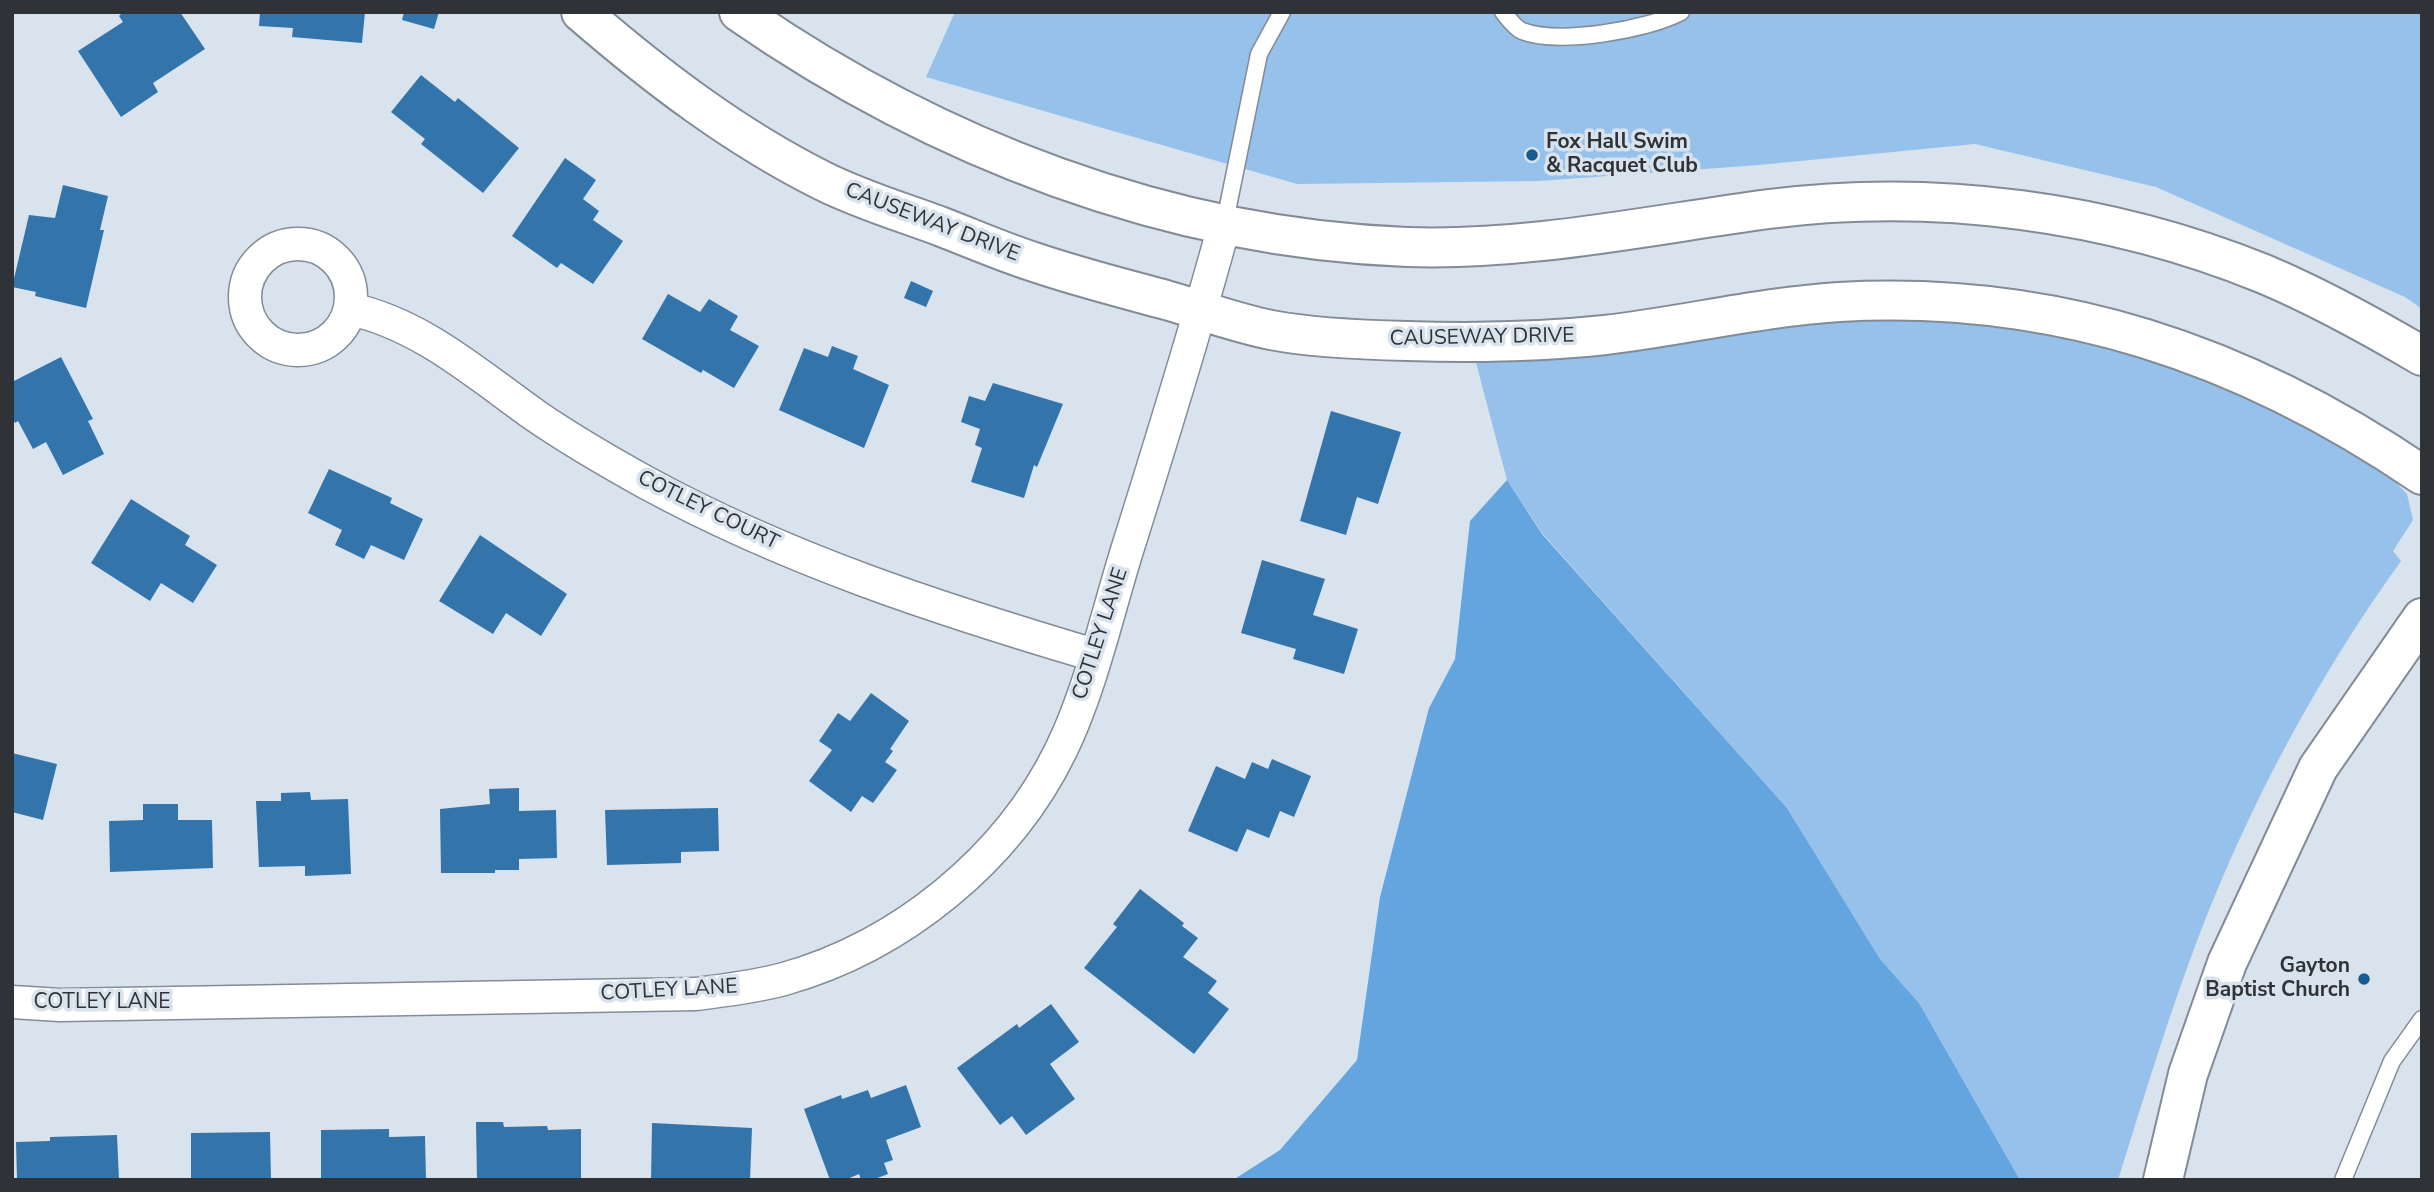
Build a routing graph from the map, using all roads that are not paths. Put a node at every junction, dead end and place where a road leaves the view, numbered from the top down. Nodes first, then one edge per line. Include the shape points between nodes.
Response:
1 (581, 12) edge
2 (739, 12) edge
3 (1282, 12) edge
4 (1503, 12) edge
5 (1681, 12) edge
6 (1224, 226) junction
7 (349, 309) dead end
8 (1201, 310) junction
9 (2422, 356) edge
10 (2422, 475) edge
11 (2422, 618) edge
12 (1094, 655) junction
13 (12, 1002) edge
14 (2422, 1018) edge
15 (2163, 1180) edge
16 (2343, 1180) edge

1 - 8 street, CAUSEWAY DRIVE via 713,115 821,180 881,207 1033,262
2 - 6 street via 869,95 959,139 1023,165
3 - 6 lane via 1259,54
4 - 5 lane via 1521,30 1584,37
6 - 8 street, COTLEY LANE
6 - 9 street via 1336,243 1413,247 1594,236 1772,209 1873,201 1961,204 2063,216 2180,244 2287,285
7 - 12 street, COTLEY COURT via 374,314 433,343 540,419 729,525 838,573 940,610
8 - 10 street, CAUSEWAY DRIVE via 1272,330 1403,341 1605,335 1843,302 1956,304 2032,312 2175,347 2240,372 2316,408
8 - 12 street, COTLEY LANE
11 - 15 street via 2318,768 2227,963 2188,1074
12 - 13 street, COTLEY LANE via 1060,752 1032,800 993,850 953,888 893,932 833,962 785,979 696,994
14 - 16 lane via 2392,1062

